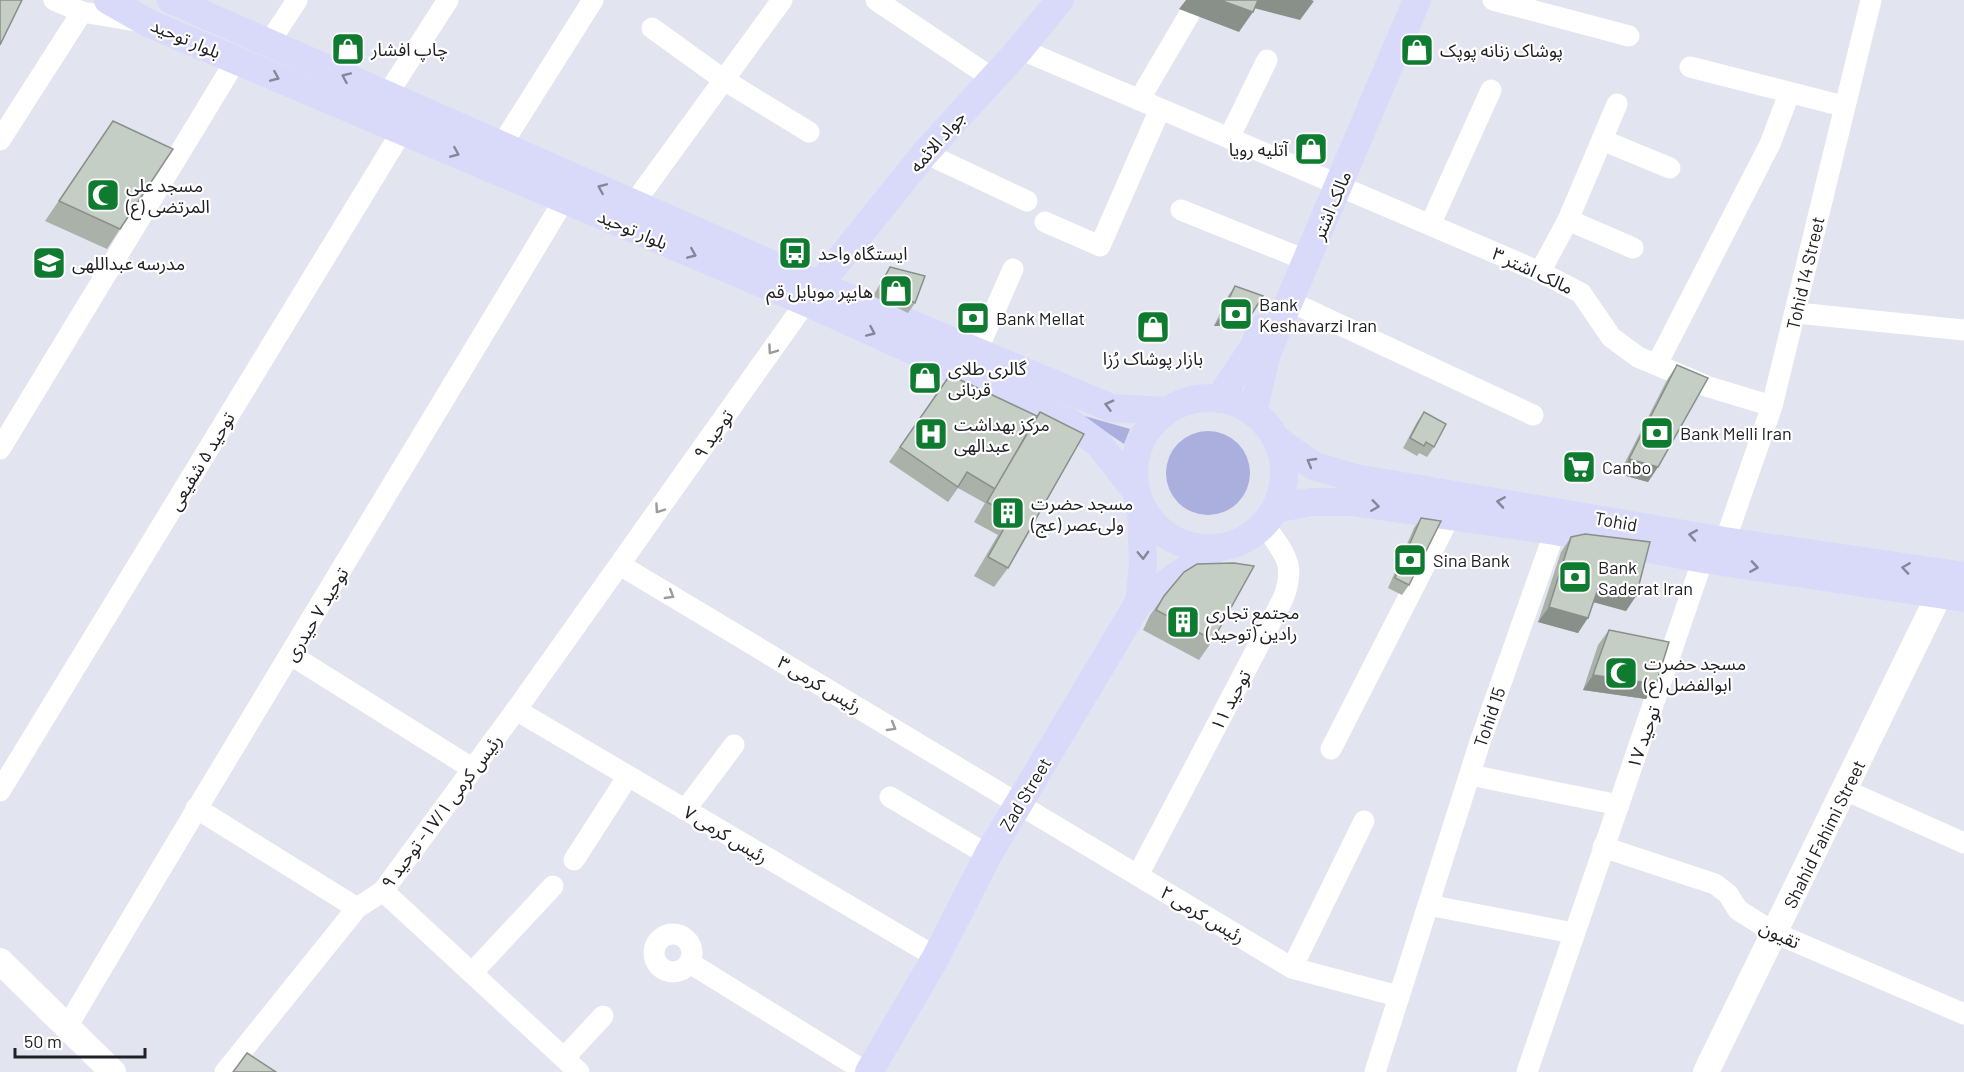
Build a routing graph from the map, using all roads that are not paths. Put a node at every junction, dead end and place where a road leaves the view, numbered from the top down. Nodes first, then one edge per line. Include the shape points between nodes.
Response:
1 (54, 0) edge
2 (108, 0) edge
3 (171, 0) edge
4 (297, 0) edge
5 (448, 0) edge
6 (593, 0) edge
7 (782, 0) edge
8 (876, 0) edge
9 (1060, 0) edge
10 (1400, 0) edge
11 (1417, 0) edge
12 (1493, 0) edge
13 (1871, 0) edge
14 (82, 12) junction
15 (1189, 15) dead end
16 (148, 23) junction
17 (652, 28) dead end
18 (1629, 36) dead end
19 (269, 43) junction
20 (1020, 49) junction
21 (236, 60) junction
22 (1267, 60) dead end
23 (1690, 68) dead end
24 (992, 78) junction
25 (724, 80) junction
26 (1491, 90) dead end
27 (1790, 94) junction
28 (387, 95) junction
29 (1139, 100) junction
30 (1617, 104) dead end
31 (1843, 106) junction
32 (1160, 109) junction
33 (402, 131) junction
34 (809, 132) dead end
35 (1228, 138) junction
36 (0, 140) edge
37 (1602, 140) junction
38 (501, 146) junction
39 (925, 153) junction
40 (1670, 168) dead end
41 (1332, 183) junction
42 (564, 200) junction
43 (1027, 201) dead end
44 (635, 202) junction
45 (1181, 210) dead end
46 (1568, 220) junction
47 (1045, 222) dead end
48 (1430, 225) junction
49 (1633, 248) dead end
50 (1293, 255) junction
51 (1013, 269) dead end
52 (1540, 272) junction
53 (812, 293) junction
54 (1289, 301) junction
55 (1797, 313) junction
56 (1964, 330) edge
57 (976, 351) junction
58 (1657, 364) junction
59 (1219, 399) junction
60 (1772, 406) junction
61 (1167, 411) junction
62 (1253, 412) junction
63 (1533, 415) dead end
64 (1276, 439) junction
65 (0, 450) edge
66 (1138, 499) junction
67 (1450, 516) junction
68 (1270, 517) junction
69 (1555, 531) junction
70 (1725, 541) junction
71 (1217, 548) junction
72 (1703, 559) junction
73 (620, 565) junction
74 (1964, 576) edge
75 (1951, 596) edge
76 (1139, 602) junction
77 (291, 655) junction
78 (516, 710) junction
79 (734, 745) dead end
80 (1331, 749) dead end
81 (473, 769) junction
82 (1470, 775) junction
83 (628, 776) junction
84 (1845, 790) junction
85 (0, 791) edge
86 (890, 797) dead end
87 (1020, 803) junction
88 (1619, 804) junction
89 (196, 808) junction
90 (685, 810) junction
91 (1364, 821) dead end
92 (1964, 843) edge
93 (1603, 847) junction
94 (988, 855) junction
95 (574, 860) dead end
96 (1138, 875) junction
97 (553, 886) dead end
98 (383, 891) junction
99 (1428, 905) junction
100 (357, 908) junction
101 (1574, 933) junction
102 (1775, 933) junction
103 (936, 957) junction
104 (0, 962) edge
105 (690, 963) dead end
106 (1292, 968) junction
107 (472, 973) junction
108 (1398, 996) junction
109 (1964, 1014) edge
110 (603, 1016) dead end
111 (67, 1027) junction
112 (572, 1065) edge
113 (113, 1072) edge
114 (225, 1072) edge
115 (868, 1072) edge
116 (1375, 1072) edge
117 (1527, 1072) edge
118 (1706, 1072) edge

1 - 14 street
2 - 16 main road, بلوار توحید
3 - 19 main road, بلوار توحید
4 - 19 street
5 - 28 street
6 - 38 street
7 - 25 street
8 - 24 street
9 - 20 main road, جواد الائمه
10 - 41 main road, مالک اشتر
11 - 41 main road, مالک اشتر
12 - 18 street
13 - 31 street, Tohid 14 Street
14 - 16 street
14 - 36 street
15 - 29 street
16 - 21 main road, بلوار توحید
17 - 25 street
28 -> 19 main road, بلوار توحید
20 - 24 main road, جواد الائمه
20 - 29 street, مالک اشتر ۳
21 -> 33 main road, بلوار توحید
21 - 65 street
22 - 35 street
23 - 27 street
24 - 39 main road, جواد الائمه
25 - 34 street
25 - 44 street
26 - 48 street
27 - 31 street
27 - 58 street via 1770,144
28 - 38 main road, بلوار توحید
29 - 32 street, مالک اشتر ۳
30 - 37 street
31 - 55 street, Tohid 14 Street
32 - 35 street, مالک اشتر ۳
32 - 47 street via 1100,246
33 -> 42 main road, بلوار توحید
33 - 85 street, توحید ۵ شفیعی
35 - 41 street, مالک اشتر ۳
37 - 40 street
37 - 46 street
44 -> 38 main road, بلوار توحید
39 - 43 street
39 - 53 main road, جواد الائمه
41 - 48 street, مالک اشتر ۳
41 - 50 main road, مالک اشتر
41 - 54 main road, مالک اشتر
42 -> 53 main road, بلوار توحید
42 - 77 street, توحید ۷ حیدری
44 - 53 main road, بلوار توحید
45 - 50 street
46 - 49 street
46 - 52 street
48 - 52 street, مالک اشتر ۳
50 - 59 main road, مالک اشتر via 1254,348
51 - 57 street
52 - 58 street, مالک اشتر ۳ via 1581,293 1611,337 1638,357
53 - 57 main road, بلوار توحید
53 -> 66 main road, بلوار توحید via 1068,421 1099,444
53 -> 73 street, توحید ۹
54 - 62 main road, مالک اشتر via 1267,353
54 - 63 street
55 - 56 street
55 - 60 street, Tohid 14 Street
61 -> 57 main road, بلوار توحید via 1111,408
58 - 60 street, مالک اشتر ۳ via 1709,387
59 - 61 main road via 1183,403
59 - 62 main road
60 - 70 street, Tohid 14 Street
61 - 66 main road via 1153,423 1136,454 1133,472
62 - 64 main road
64 - 68 main road via 1284,474
70 -> 64 main road, Tohid via 1355,478 1314,466
66 - 71 main road via 1151,523 1165,535 1190,546
66 -> 76 main road, Zad Street via 1143,565
68 -> 67 main road, Tohid via 1311,502 1352,502
67 - 69 main road, Tohid
67 - 80 street
68 - 71 main road via 1251,536
68 - 96 street, توحید ۱۱ via 1288,560 1290,580 1283,599
69 - 72 main road, Tohid
69 - 82 street, Tohid 15
74 -> 70 main road, Tohid
71 - 76 main road
72 -> 75 main road, Tohid
72 - 88 street, توحید ۱۷
73 - 78 street, رئیس کرمی ۱۷/۱- توحید ۹
73 -> 87 street, رئیس کرمی ۳
75 - 84 street, Shahid Fahimi Street
76 - 87 main road, Zad Street
77 - 81 street
77 - 89 street, توحید ۷ حیدری
78 - 81 street, رئیس کرمی ۱۷/۱- توحید ۹
78 - 83 street, رئیس کرمی ۷
79 - 90 street
81 - 98 street, رئیس کرمی ۱۷/۱- توحید ۹
82 - 88 street
82 - 99 street, Tohid 15
83 - 90 street, رئیس کرمی ۷
83 - 95 street
84 - 92 street
84 - 102 street, Shahid Fahimi Street
86 - 94 street
87 - 94 main road, Zad Street
87 - 96 street, رئیس کرمی ۲
88 - 93 street, توحید ۱۷
89 - 100 street
89 - 111 street, توحید ۷ حیدری
90 - 103 street, رئیس کرمی ۷
91 - 106 street
93 - 101 street, توحید ۱۷
93 - 102 street, تقیون via 1715,884 1728,894 1738,910
94 - 103 main road, Zad Street
96 - 106 street, رئیس کرمی ۲
97 - 107 street
98 - 100 street, رئیس کرمی ۱۷/۱- توحید ۹
98 - 107 street
99 - 101 street
99 - 108 street, Tohid 15
100 - 114 street, رئیس کرمی ۱۷/۱- توحید ۹
101 - 117 street, توحید ۱۷
102 - 109 street, تقیون
102 - 118 street, Shahid Fahimi Street
103 - 115 main road, Zad Street
104 - 111 street
105 - 115 street
106 - 108 street, رئیس کرمی ۲
107 - 112 street
108 - 116 street, Tohid 15
110 - 112 street
111 - 113 street

